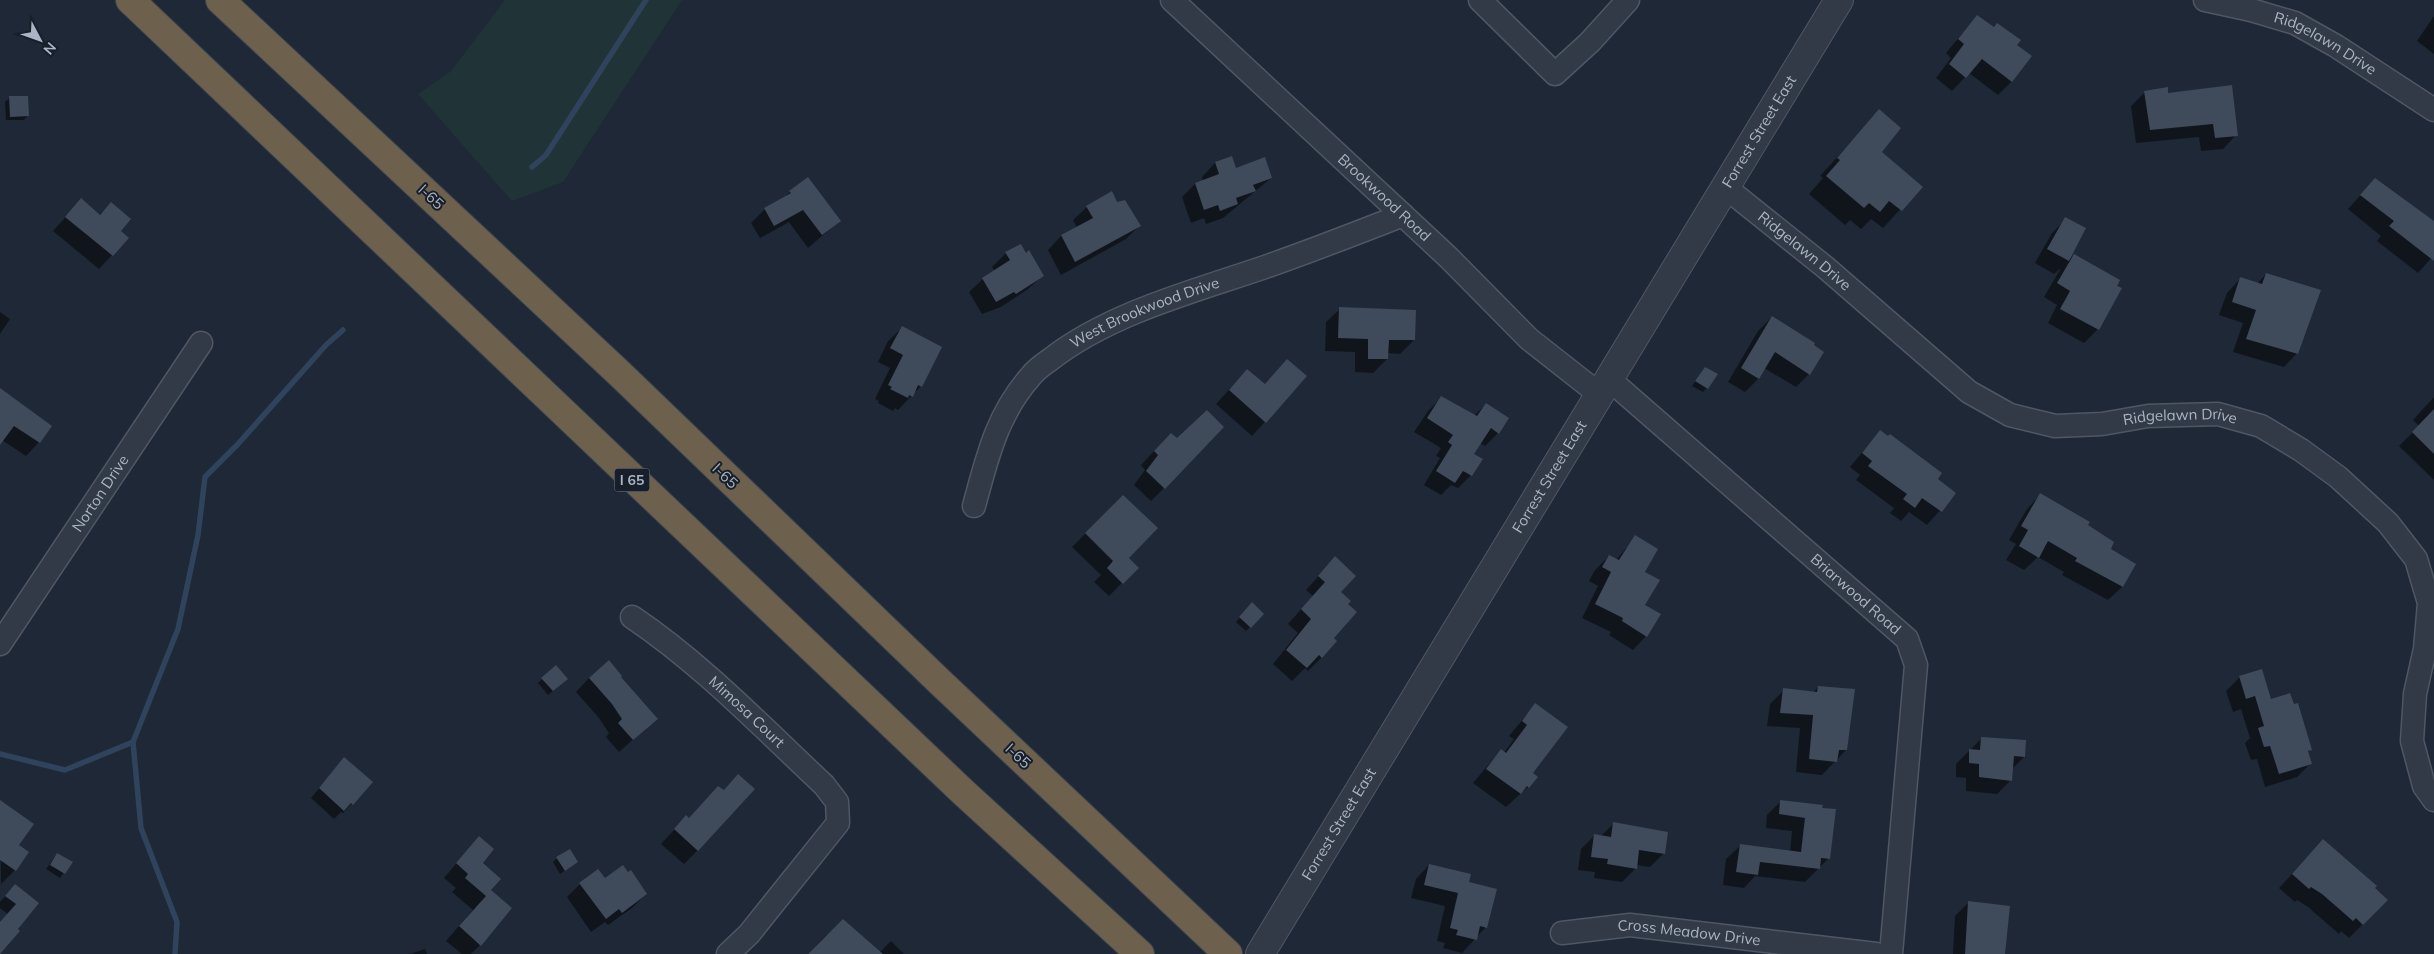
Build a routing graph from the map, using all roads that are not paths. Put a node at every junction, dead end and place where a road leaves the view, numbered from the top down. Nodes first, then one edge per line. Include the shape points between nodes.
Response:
1 (130, 0) edge
2 (220, 0) edge
3 (1172, 0) edge
4 (1480, 0) edge
5 (1628, 0) edge
6 (1839, 0) edge
7 (2205, 0) edge
8 (2434, 110) edge
9 (1725, 187) junction
10 (1403, 215) junction
11 (201, 343) dead end
12 (1605, 387) junction
13 (974, 506) dead end
14 (632, 617) dead end
15 (0, 644) edge
16 (2434, 800) edge
17 (1562, 933) dead end
18 (728, 954) edge
19 (1140, 954) edge
20 (1228, 954) edge
21 (1260, 954) edge
22 (1876, 954) edge
23 (1891, 954) edge

1 - 19 highway, I 65 via 963,792
2 - 20 highway, I-65 via 620,374 940,683
3 - 10 street, Brookwood Road
4 - 5 street via 1555,74
6 - 9 street, Forrest Street East
7 - 8 street, Ridgelawn Drive via 2296,23
9 - 12 street, Forrest Street East
9 - 16 street, Ridgelawn Drive via 1825,267 1969,392 2010,415 2055,426 2102,424 2148,416 2218,414 2262,426 2338,477 2388,523 2416,559 2429,603 2425,649 2415,694 2412,741 2424,786
10 - 12 street, Brookwood Road via 1529,339
10 - 13 street, West Brookwood Drive via 1177,297 1069,345 1032,374 1004,412 987,456
11 - 15 street, Norton Drive
12 - 21 street, Forrest Street East
12 - 23 street, Briarwood Road via 1907,639 1916,665
14 - 18 street, Mimosa Court via 706,674 824,784 837,802 838,823 749,934
17 - 22 street, Cross Meadow Drive via 1630,925

